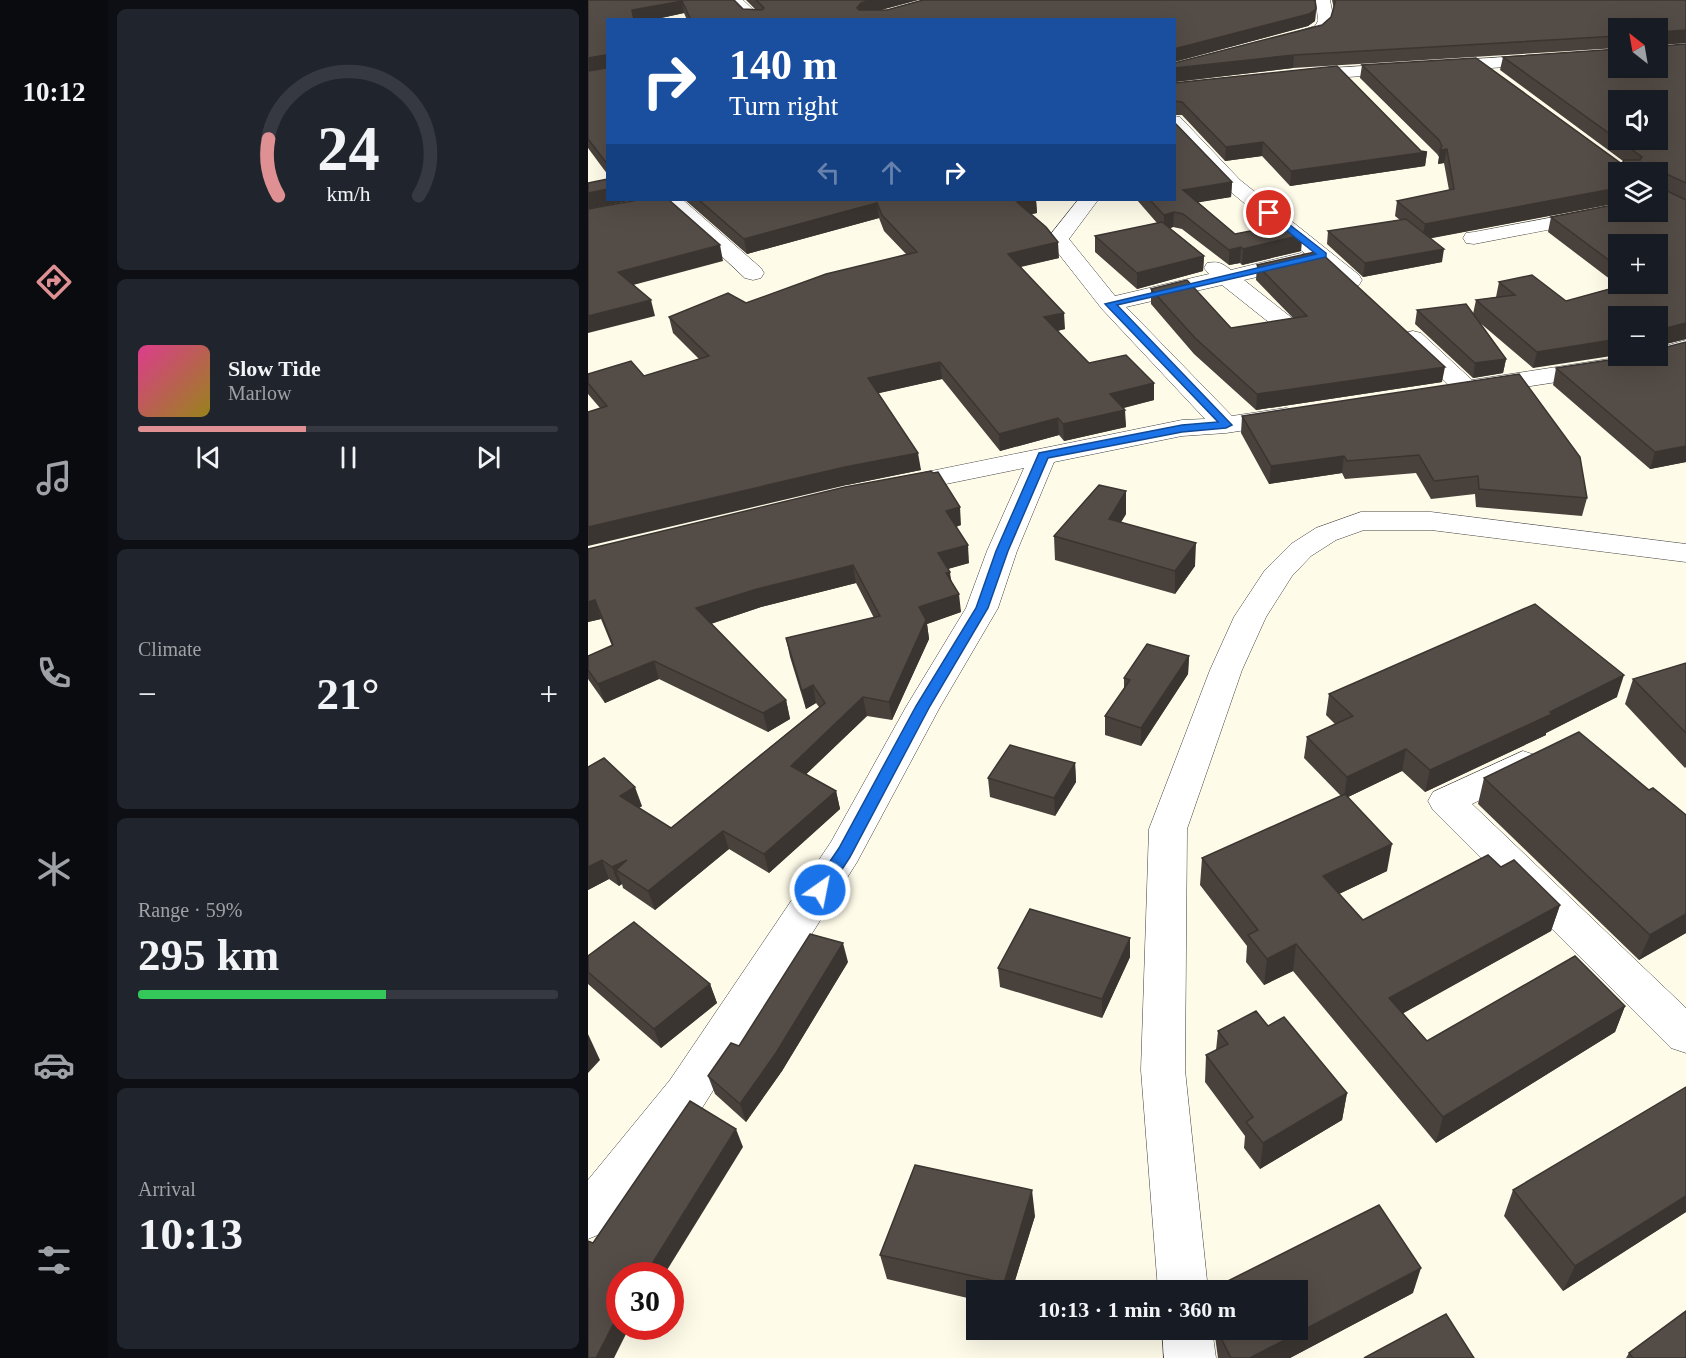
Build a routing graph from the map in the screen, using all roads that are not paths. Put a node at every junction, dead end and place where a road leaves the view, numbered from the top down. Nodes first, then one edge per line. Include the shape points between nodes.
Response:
1 (734, 0) edge
2 (1323, 0) edge
3 (755, 18) edge
4 (1272, 44) edge
5 (1608, 56) edge
6 (1480, 65) junction
7 (1342, 73) junction
8 (1281, 76) edge
9 (1499, 79) edge
10 (1357, 89) edge
11 (1176, 123) edge
12 (667, 201) edge
13 (673, 201) edge
14 (1087, 201) edge
15 (651, 204) edge
16 (1608, 213) edge
17 (1474, 238) dead end
18 (1323, 255) junction
19 (1201, 256) edge
20 (753, 273) dead end
21 (1227, 277) junction
22 (1365, 294) edge
23 (1110, 304) junction
24 (1284, 323) edge
25 (1399, 325) edge
26 (1674, 351) edge
27 (1686, 370) edge
28 (1466, 388) junction
29 (1432, 393) edge
30 (1306, 413) edge
31 (1226, 425) junction
32 (1043, 456) junction
33 (870, 491) edge
34 (1686, 553) edge
35 (1549, 751) edge
36 (1686, 1035) edge
37 (588, 1216) edge
38 (1182, 1280) edge
39 (1188, 1340) edge
40 (1190, 1358) edge

1 - 3 street
2 - 4 street via 1326,21 1321,29
5 - 6 street
6 - 7 street
6 - 9 street
7 - 8 street
7 - 10 street
11 - 18 street via 1233,184
12 - 15 street
13 - 20 street
14 - 23 street via 1058,239
16 - 17 street
18 - 21 street
18 - 22 street
19 - 21 street
21 - 23 street
21 - 24 street
23 - 31 street
25 - 28 street
26 - 27 street
26 - 28 street via 1604,368
28 - 29 street
30 - 31 street
31 - 32 street via 1182,428
32 - 33 street
32 - 37 street via 982,608 923,706 844,852 686,1094
34 - 38 street via 1431,521 1361,521 1326,534 1280,570 1250,617 1226,670 1168,829 1162,1070
35 - 36 street via 1446,801
39 - 40 street

